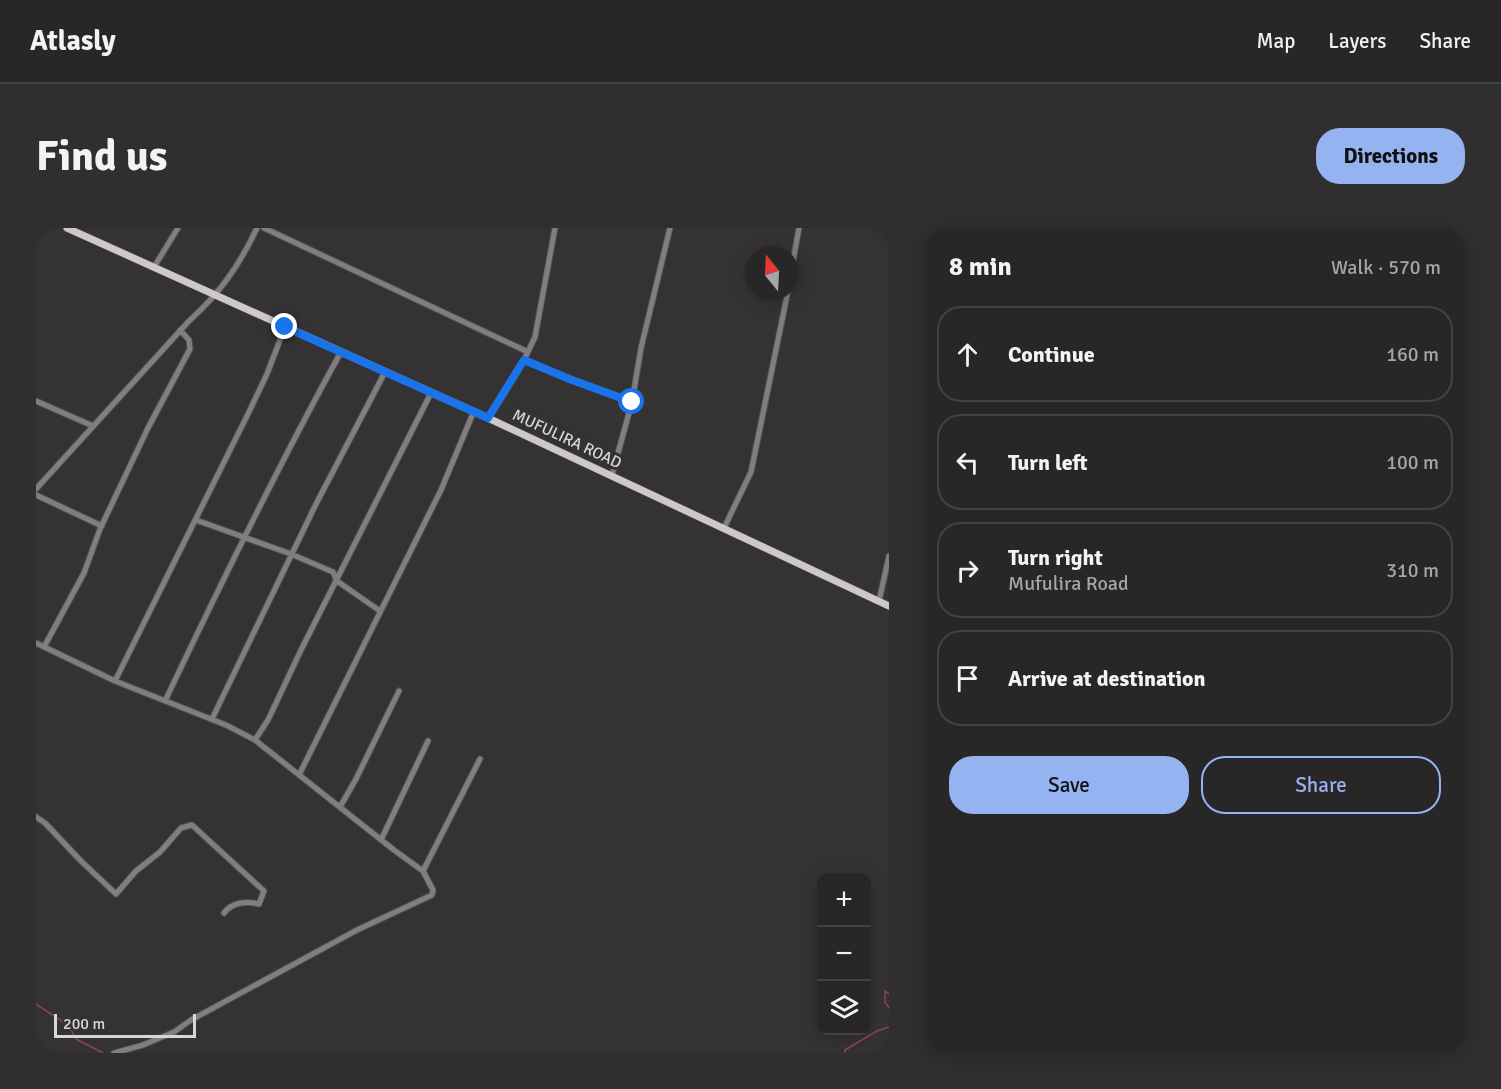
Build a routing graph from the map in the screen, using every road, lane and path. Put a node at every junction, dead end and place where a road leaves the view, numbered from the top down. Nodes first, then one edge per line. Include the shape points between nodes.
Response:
1 (178, 228) edge
2 (257, 228) edge
3 (264, 228) edge
4 (555, 228) edge
5 (670, 228) edge
6 (799, 228) edge
7 (72, 229) edge
8 (796, 246) edge
9 (154, 267) junction
10 (216, 296) junction
11 (786, 300) edge
12 (285, 327) junction
13 (180, 330) junction
14 (341, 352) junction
15 (528, 352) junction
16 (524, 360) junction
17 (385, 372) junction
18 (431, 393) junction
19 (36, 401) edge
20 (632, 402) junction
21 (474, 411) junction
22 (488, 418) junction
23 (93, 426) junction
24 (612, 475) junction
25 (36, 489) edge
26 (36, 495) edge
27 (196, 520) junction
28 (102, 526) junction
29 (724, 528) junction
30 (244, 537) junction
31 (291, 554) junction
32 (889, 556) edge
33 (337, 581) junction
34 (879, 601) junction
35 (889, 606) edge
36 (380, 611) junction
37 (36, 643) edge
38 (44, 647) junction
39 (115, 681) junction
40 (399, 691) dead end
41 (165, 701) junction
42 (212, 719) junction
43 (255, 740) junction
44 (428, 741) dead end
45 (480, 759) dead end
46 (300, 775) junction
47 (340, 807) junction
48 (36, 817) edge
49 (381, 840) junction
50 (423, 871) junction
51 (224, 913) dead end
52 (114, 1053) edge

1 - 9 street
2 - 10 street
3 - 15 street
4 - 15 street via 535,337
5 - 20 street
6 - 8 street
7 - 9 main road, MUFULIRA ROAD
9 - 10 main road, MUFULIRA ROAD
10 - 12 main road, MUFULIRA ROAD
10 - 13 street
11 - 29 street via 751,472
12 - 14 main road, MUFULIRA ROAD
12 - 27 street via 267,374
13 - 23 street
13 - 28 street via 189,340 190,349
14 - 17 main road, MUFULIRA ROAD
14 - 30 street
15 - 16 street
16 - 20 street
16 - 22 street
17 - 18 main road, MUFULIRA ROAD
17 - 31 street
18 - 21 main road, MUFULIRA ROAD
18 - 33 street
19 - 23 street
20 - 24 street
21 - 22 main road, MUFULIRA ROAD
21 - 36 street via 441,490
22 - 24 main road, MUFULIRA ROAD
23 - 25 street
24 - 29 main road, MUFULIRA ROAD
26 - 28 street
27 - 30 street
27 - 39 street
28 - 38 street via 84,573
29 - 34 main road, MUFULIRA ROAD
30 - 31 street
30 - 41 street
31 - 33 street via 333,572
31 - 42 street
32 - 34 street
33 - 36 street
33 - 43 street
34 - 35 main road, MUFULIRA ROAD
36 - 46 street
37 - 38 street
38 - 39 street
39 - 41 street
40 - 47 street
41 - 42 street
42 - 43 street
43 - 46 street
44 - 49 street
45 - 50 street
46 - 47 street
47 - 49 street
48 - 51 street via 116,894 181,828 192,825 264,891 259,904 239,903 229,906
49 - 50 street
50 - 52 street via 432,895 357,930 174,1032

